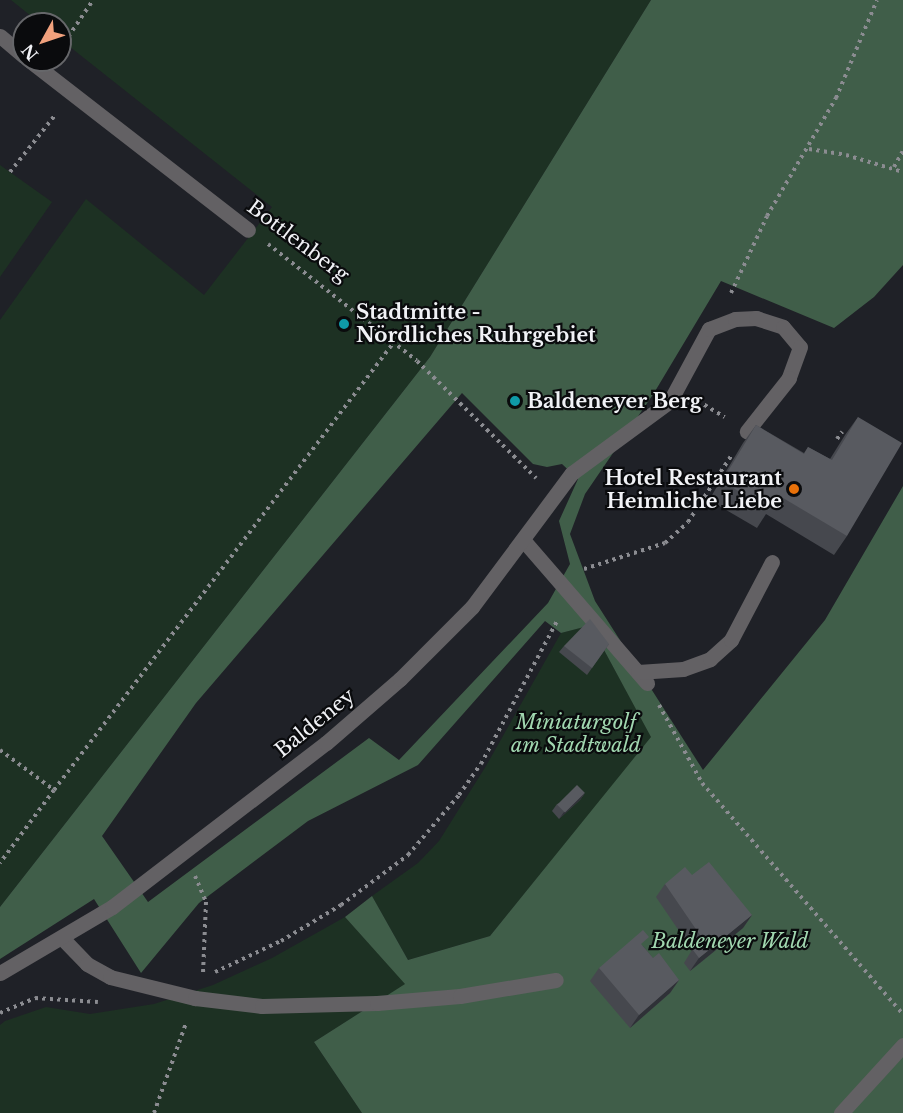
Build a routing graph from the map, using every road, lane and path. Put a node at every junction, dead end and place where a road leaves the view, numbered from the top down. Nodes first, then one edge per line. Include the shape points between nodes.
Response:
1 (93, 0) edge
2 (877, 0) edge
3 (72, 31) edge
4 (0, 36) edge
5 (12, 46) edge
6 (44, 72) edge
7 (72, 94) junction
8 (809, 149) junction
9 (903, 151) edge
10 (894, 167) junction
11 (10, 172) dead end
12 (903, 172) edge
13 (248, 230) joint
14 (722, 322) junction
15 (394, 342) junction
16 (679, 389) junction
17 (727, 418) dead end
18 (747, 431) joint
19 (842, 432) dead end
20 (837, 439) dead end
21 (554, 496) junction
22 (524, 541) junction
23 (772, 562) dead end
24 (557, 577) junction
25 (572, 595) junction
26 (643, 678) junction
27 (0, 750) edge
28 (54, 790) junction
29 (0, 863) edge
30 (62, 938) junction
31 (0, 973) edge
32 (556, 980) dead end
33 (161, 990) junction
34 (101, 1001) dead end
35 (0, 1012) edge
36 (903, 1014) edge
37 (903, 1045) edge
38 (841, 1113) edge

1 - 3 path
2 - 8 path via 845,79
4 - 5 street
6 - 7 street, Bottlenberg
7 - 11 path
7 - 13 street, Bottlenberg
8 - 10 path
8 - 14 path via 787,180 745,258
9 - 10 path
10 - 12 path
13 - 15 path, Bottlenberg
14 - 16 street via 701,339
14 - 18 street via 756,318 771,321 783,327 800,347 789,378
15 - 21 path, Bottlenberg via 479,418
15 - 28 path
16 - 17 path
16 - 21 street, Baldeney via 670,401 572,473
18 - 24 path via 688,522 665,543
19 - 20 path
21 - 22 street, Baldeney
22 - 24 street
22 - 30 street, Baldeney via 436,645 326,743 112,907
23 - 26 street via 731,640 710,659
24 - 25 street
25 - 26 street
25 - 33 path via 481,764 408,855 366,889 281,941 226,968
26 - 36 path via 702,783
27 - 28 path
28 - 29 path
30 - 31 street, Baldeney
30 - 33 street via 87,964 110,976
32 - 33 street via 460,996 314,1007 262,1006
34 - 35 path via 35,998
37 - 38 street

